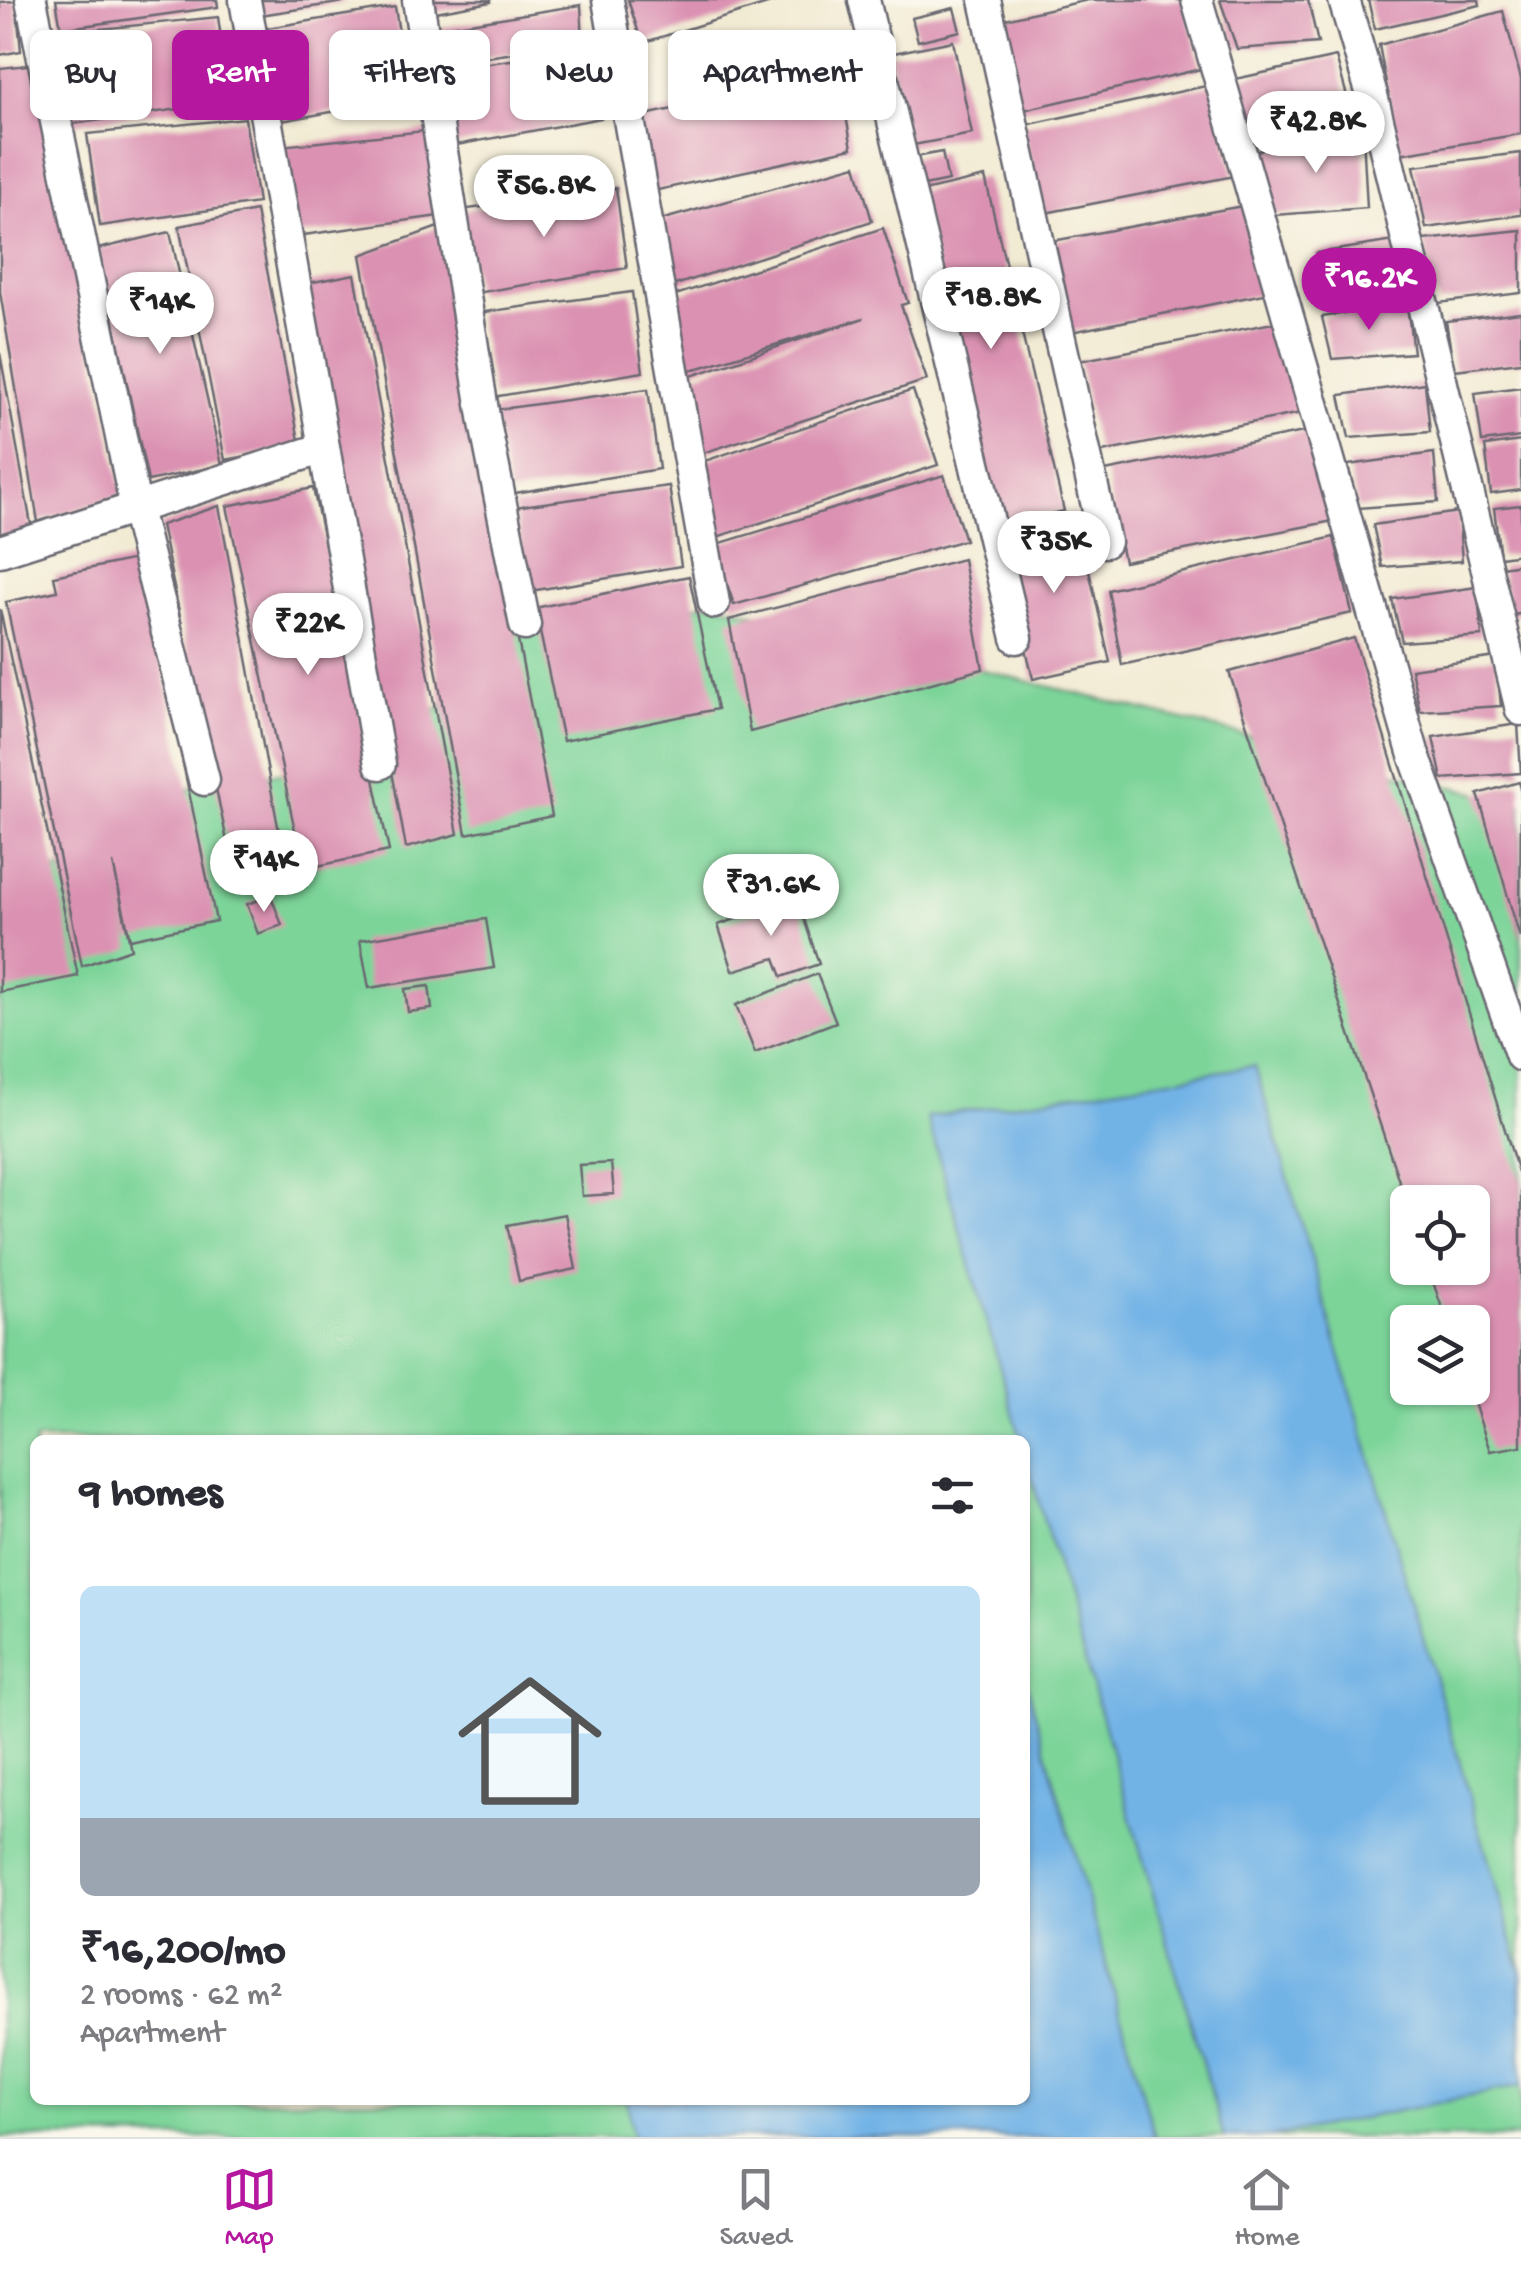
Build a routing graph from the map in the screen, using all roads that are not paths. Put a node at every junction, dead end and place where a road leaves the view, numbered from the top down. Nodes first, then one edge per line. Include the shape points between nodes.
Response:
1 (30, 0) edge
2 (245, 0) edge
3 (418, 0) edge
4 (608, 0) edge
5 (864, 0) edge
6 (985, 0) edge
7 (1196, 0) edge
8 (1344, 0) edge
9 (324, 448) junction
10 (136, 505) junction
11 (1106, 542) dead end
12 (0, 551) edge
13 (714, 603) dead end
14 (525, 625) dead end
15 (1017, 638) dead end
16 (1521, 710) edge
17 (380, 764) dead end
18 (204, 780) dead end
19 (1521, 1056) edge

1 - 10 street
2 - 9 street
3 - 14 street via 485,423
4 - 13 street
5 - 15 street
6 - 11 street
7 - 19 street via 1413,752
8 - 16 street
9 - 10 street
9 - 17 street
10 - 12 street
10 - 18 street

